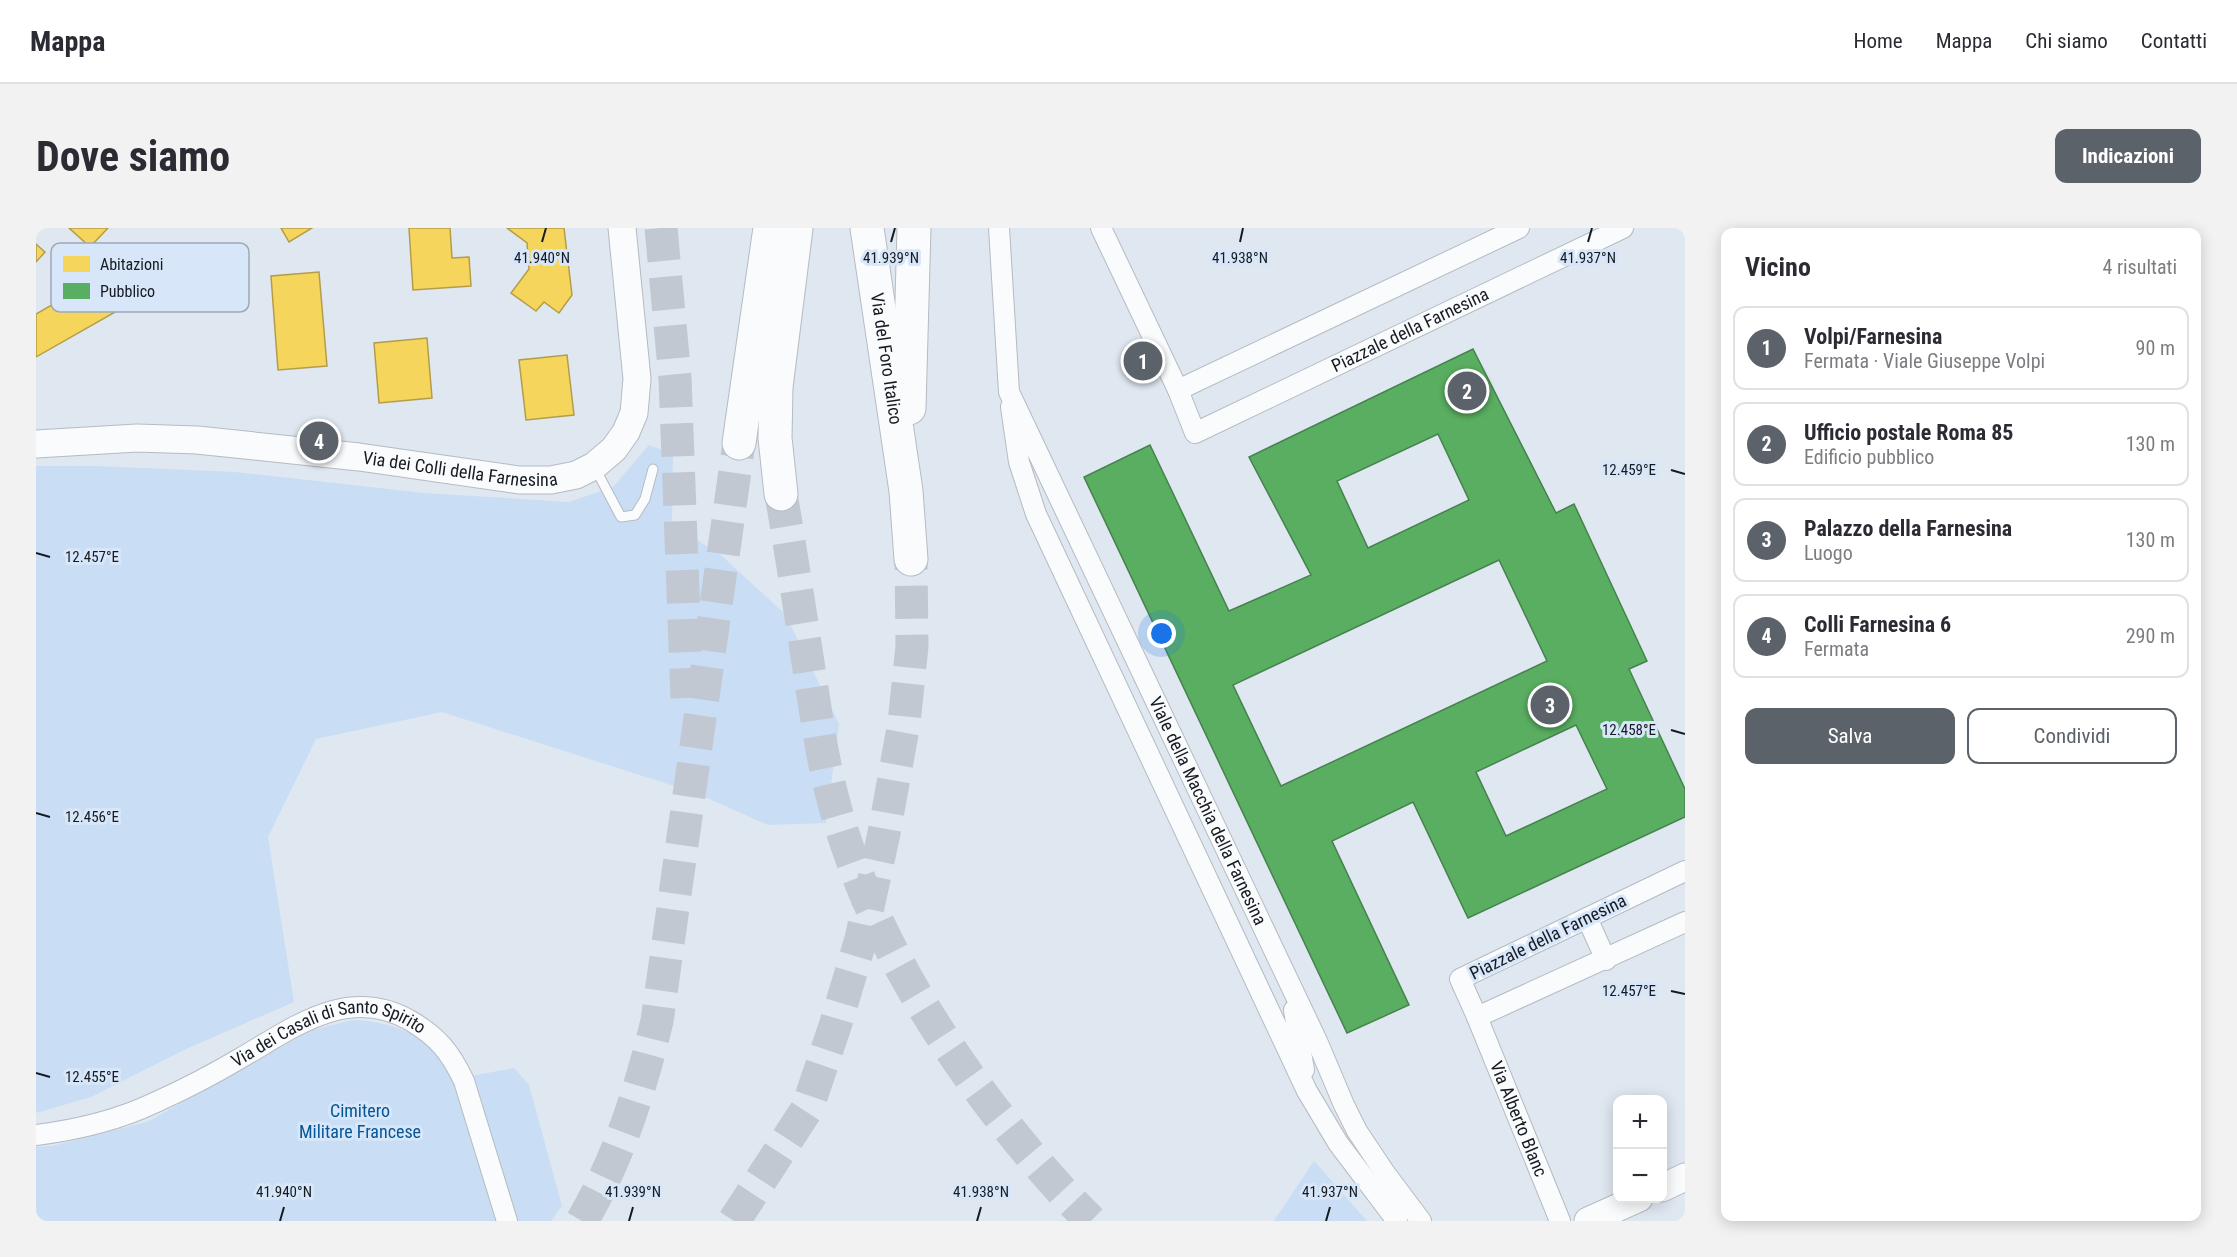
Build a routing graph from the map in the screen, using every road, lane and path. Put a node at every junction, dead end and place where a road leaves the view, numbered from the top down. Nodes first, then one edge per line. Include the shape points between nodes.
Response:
1 (622, 228) edge
2 (770, 228) edge
3 (796, 228) edge
4 (867, 228) edge
5 (914, 228) edge
6 (999, 228) edge
7 (1101, 228) edge
8 (1519, 228) edge
9 (1623, 228) edge
10 (1178, 390) junction
11 (1009, 392) junction
12 (739, 443) tunnel mouth
13 (36, 444) edge
14 (594, 466) junction
15 (653, 469) dead end
16 (906, 490) junction
17 (781, 494) tunnel mouth
18 (911, 559) tunnel mouth
19 (1685, 871) edge
20 (1587, 918) junction
21 (1685, 922) edge
22 (1606, 960) junction
23 (1291, 989) junction
24 (1477, 1017) junction
25 (1307, 1091) junction
26 (36, 1135) edge
27 (1685, 1177) edge
28 (1667, 1186) edge
29 (1628, 1203) edge
30 (507, 1221) edge
31 (1397, 1221) edge
32 (1421, 1221) edge
33 (1560, 1221) edge
34 (1588, 1221) edge

1 - 14 street, Via dei Colli della Farnesina via 636,399 626,432
2 - 12 highway
3 - 17 highway via 776,387 775,438
4 - 16 highway, Via del Foro Italico
5 - 16 highway
6 - 11 street, Viale della Macchia della Farnesina
7 - 10 street
8 - 10 street
9 - 10 street, Piazzale della Farnesina via 1195,433
11 - 23 street, Viale della Macchia della Farnesina
11 - 25 street, Viale della Macchia della Farnesina via 1016,451 1036,514
13 - 14 street, Via dei Colli della Farnesina via 137,438 208,441 541,481 570,477
14 - 15 lane via 621,517 635,515 645,499
16 - 18 highway
19 - 20 street, Piazzale della Farnesina
20 - 22 street
20 - 24 street, Piazzale della Farnesina via 1460,979
21 - 22 street
22 - 24 street
23 - 25 street
23 - 32 street, Viale della Macchia della Farnesina via 1357,1131
24 - 33 street, Via Alberto Blanc
25 - 31 street, Viale della Macchia della Farnesina via 1338,1143
26 - 30 street, Via dei Casali di Santo Spirito via 130,1114 320,1015 343,1008 381,1010 423,1028 455,1061
27 - 28 street
29 - 34 street

